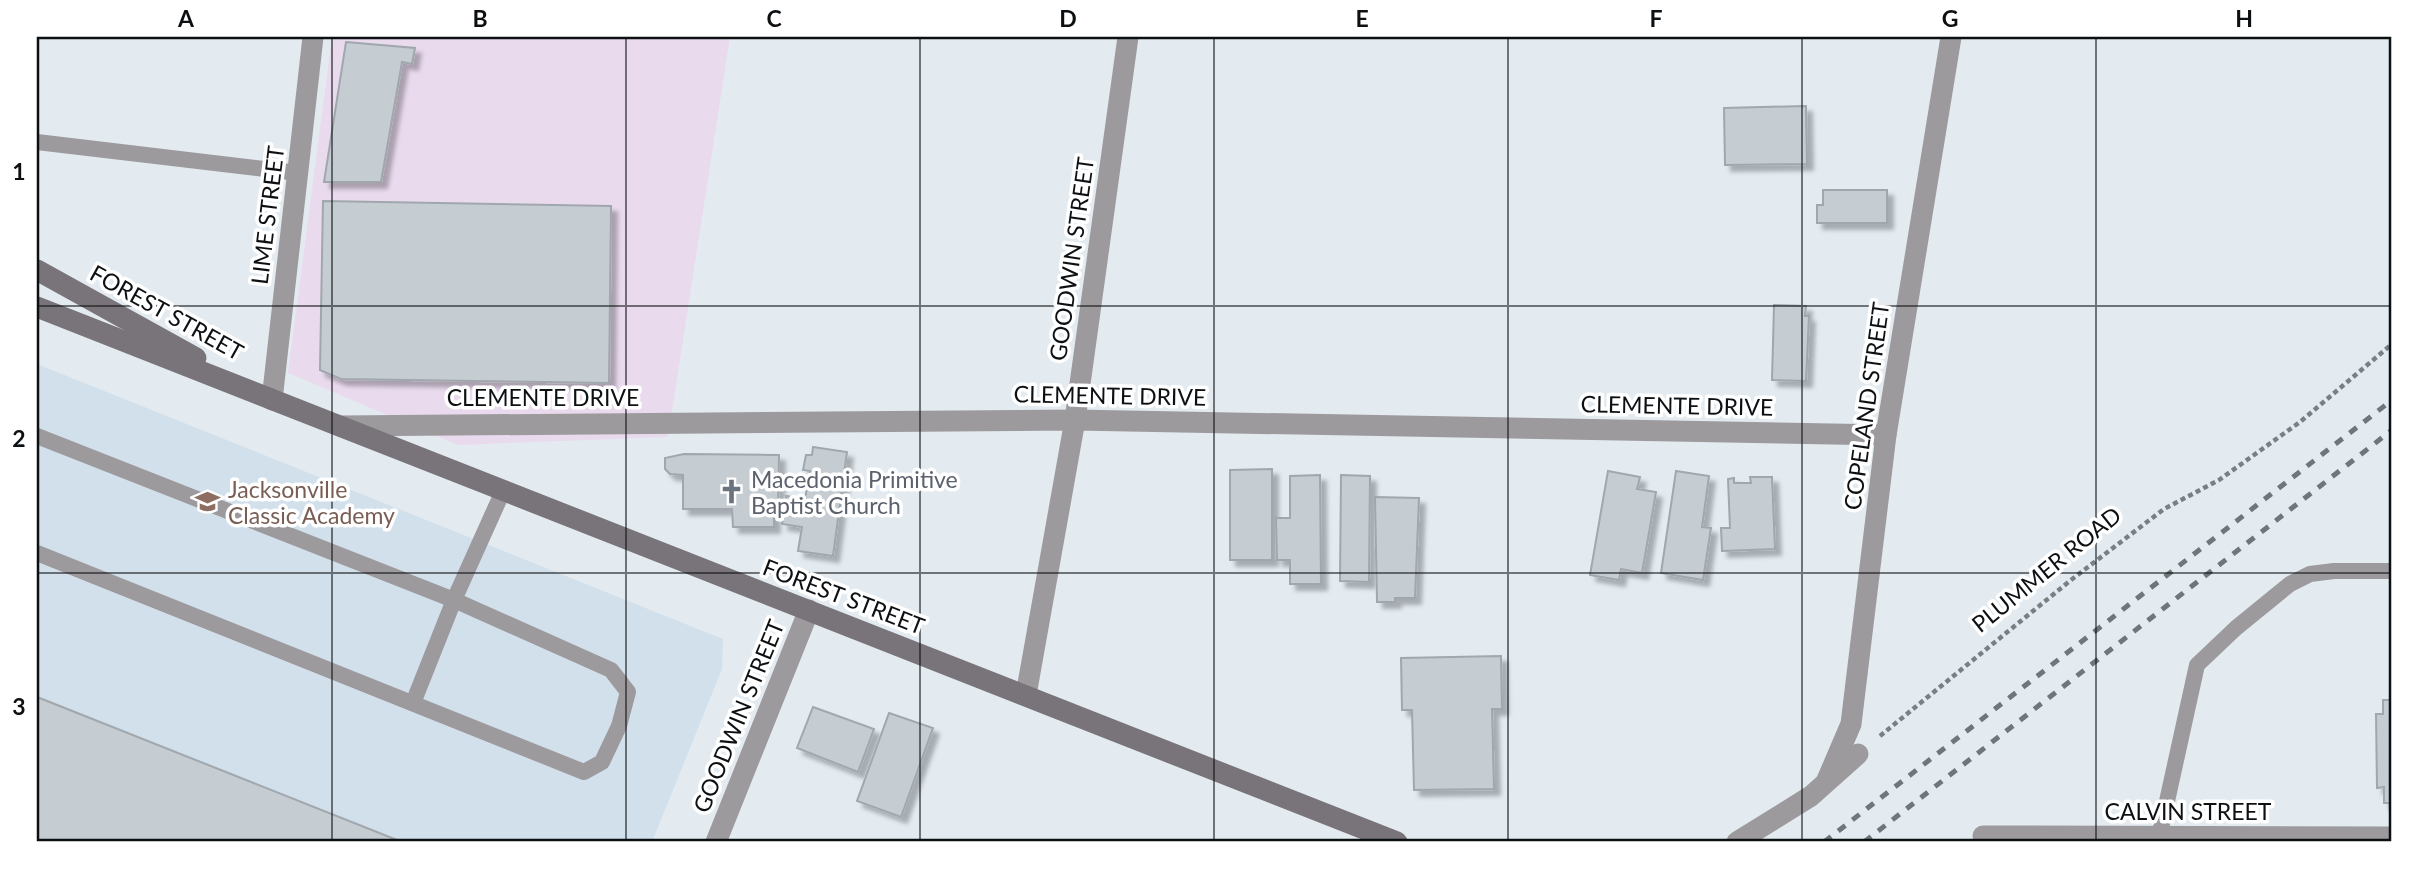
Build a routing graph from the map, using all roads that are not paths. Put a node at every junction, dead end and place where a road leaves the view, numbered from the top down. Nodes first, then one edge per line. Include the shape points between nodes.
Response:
1 (313, 37) edge
2 (1129, 37) edge
3 (1951, 37) edge
4 (37, 142) edge
5 (298, 173) junction
6 (37, 270) edge
7 (37, 307) edge
8 (272, 400) junction
9 (1075, 420) junction
10 (334, 426) junction
11 (1886, 435) junction
12 (37, 436) edge
13 (503, 491) junction
14 (37, 553) edge
15 (2392, 571) edge
16 (454, 600) junction
17 (809, 610) junction
18 (1026, 695) junction
19 (412, 703) junction
20 (1858, 754) road end
21 (1828, 779) junction
22 (1983, 836) dead end
23 (2392, 837) edge
24 (2159, 839) edge
25 (2242, 840) edge
26 (716, 842) edge
27 (1397, 842) edge
28 (1737, 842) edge

1 - 5 street, LIME STREET
2 - 9 street, GOODWIN STREET
3 - 11 street, COPELAND STREET
4 - 5 lane
5 - 8 street, LIME STREET
6 - 8 street, FOREST STREET
7 - 8 street, FOREST STREET
8 - 10 street, FOREST STREET
9 - 10 street, CLEMENTE DRIVE
9 - 11 street, CLEMENTE DRIVE
9 - 18 street, GOODWIN STREET
10 - 13 street, FOREST STREET
11 - 21 street, COPELAND STREET via 1852,723
12 - 16 lane
13 - 16 lane
13 - 17 street, FOREST STREET
14 - 19 lane
15 - 24 lane via 2310,574 2290,584 2197,664
16 - 19 lane
16 - 19 lane via 611,670 628,692 619,726 602,762 584,772
17 - 18 street, FOREST STREET
17 - 26 street, GOODWIN STREET
18 - 27 street, FOREST STREET
20 - 21 street
21 - 28 street via 1811,796
22 - 24 street, CALVIN STREET
23 - 25 street, CALVIN STREET
24 - 25 street, CALVIN STREET

